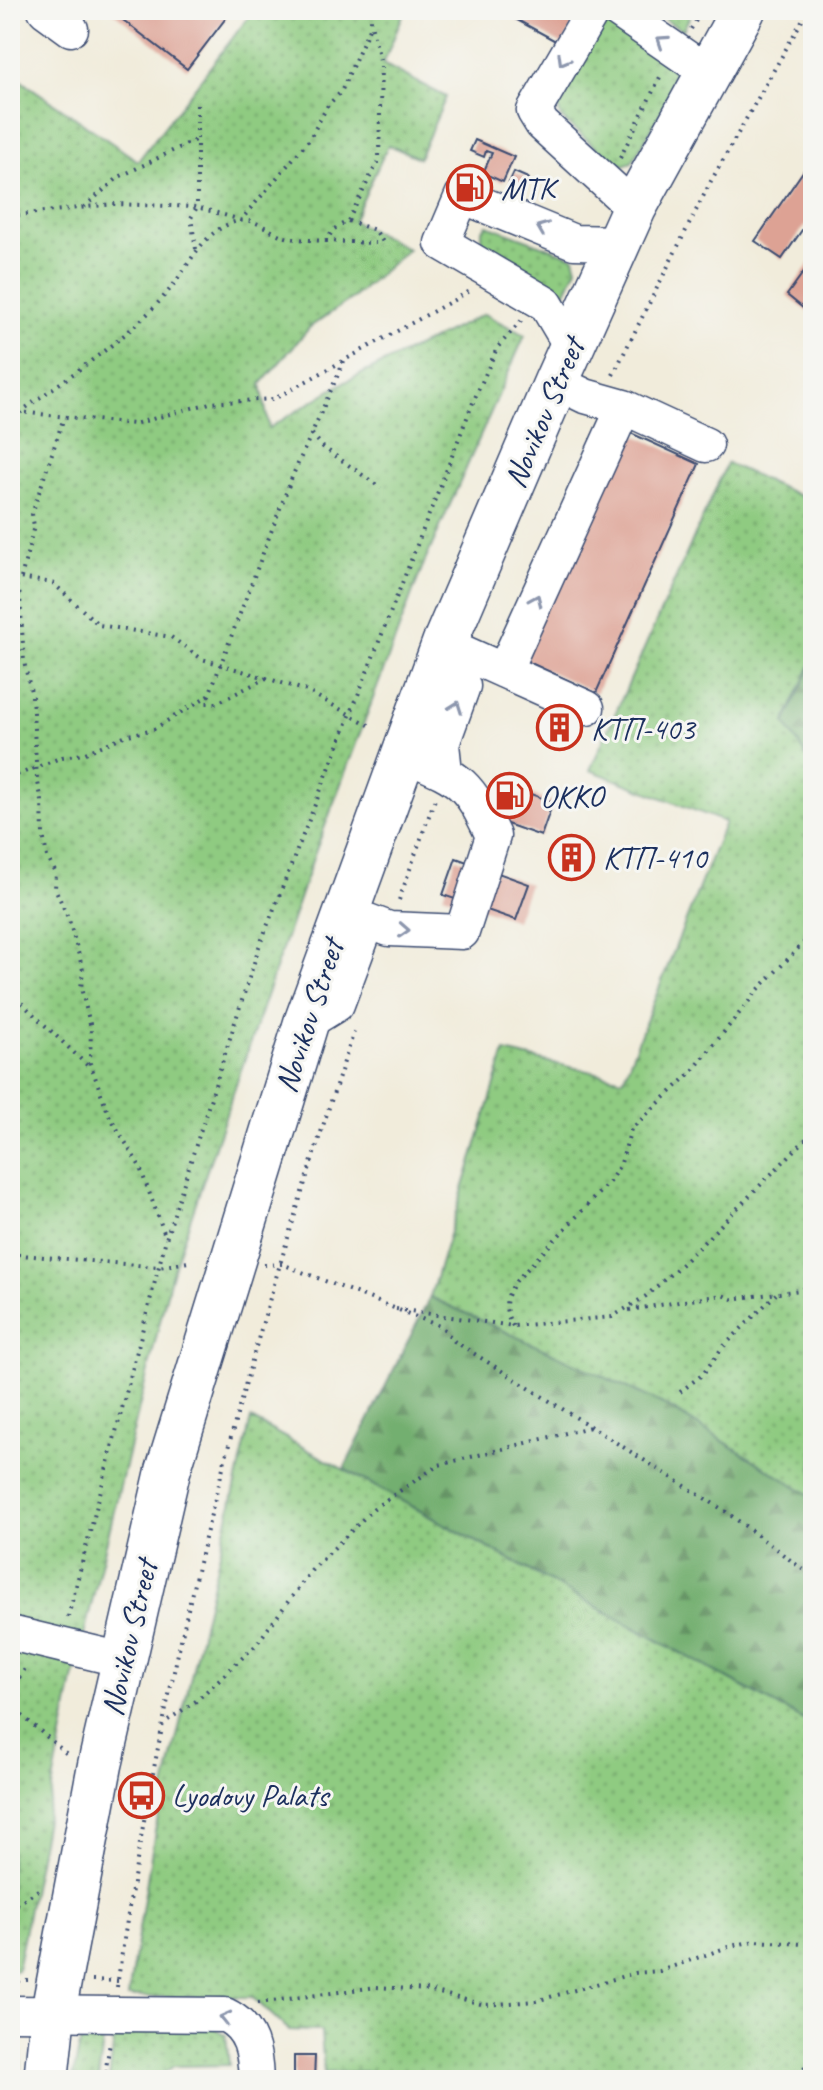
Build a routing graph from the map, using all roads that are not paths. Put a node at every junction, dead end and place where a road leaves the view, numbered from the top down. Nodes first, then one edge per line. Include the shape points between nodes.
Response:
1 (593, 10) edge
2 (617, 10) edge
3 (743, 10) edge
4 (692, 61) junction
5 (626, 226) junction
6 (564, 365) junction
7 (612, 404) junction
8 (706, 445) dead end
9 (444, 644) junction
10 (504, 671) junction
11 (587, 708) dead end
12 (403, 754) junction
13 (445, 772) junction
14 (367, 920) junction
15 (10, 1633) edge
16 (123, 1660) junction
17 (60, 1988) junction
18 (10, 2013) edge
19 (46, 2080) edge
20 (256, 2080) edge

1 -> 5 street via 534,111
4 -> 2 street
3 - 4 main road, Novikov Street
4 - 5 main road, Novikov Street
5 - 6 main road, Novikov Street
5 -> 6 street via 574,242 462,196 442,243 546,304
6 - 7 street
6 - 9 main road, Novikov Street
7 - 8 street
10 -> 7 street
9 - 10 street
9 - 12 main road, Novikov Street
13 -> 9 street via 442,744 463,686
10 - 11 street
12 - 13 street
12 - 14 main road, Novikov Street
14 -> 13 street via 462,932 493,836 472,792
14 - 16 main road, Novikov Street via 306,1023 168,1471
15 - 16 street
16 - 17 main road, Novikov Street
17 - 18 street
17 - 19 main road, Novikov Street
20 -> 17 street via 255,2052 240,2022 225,2015

